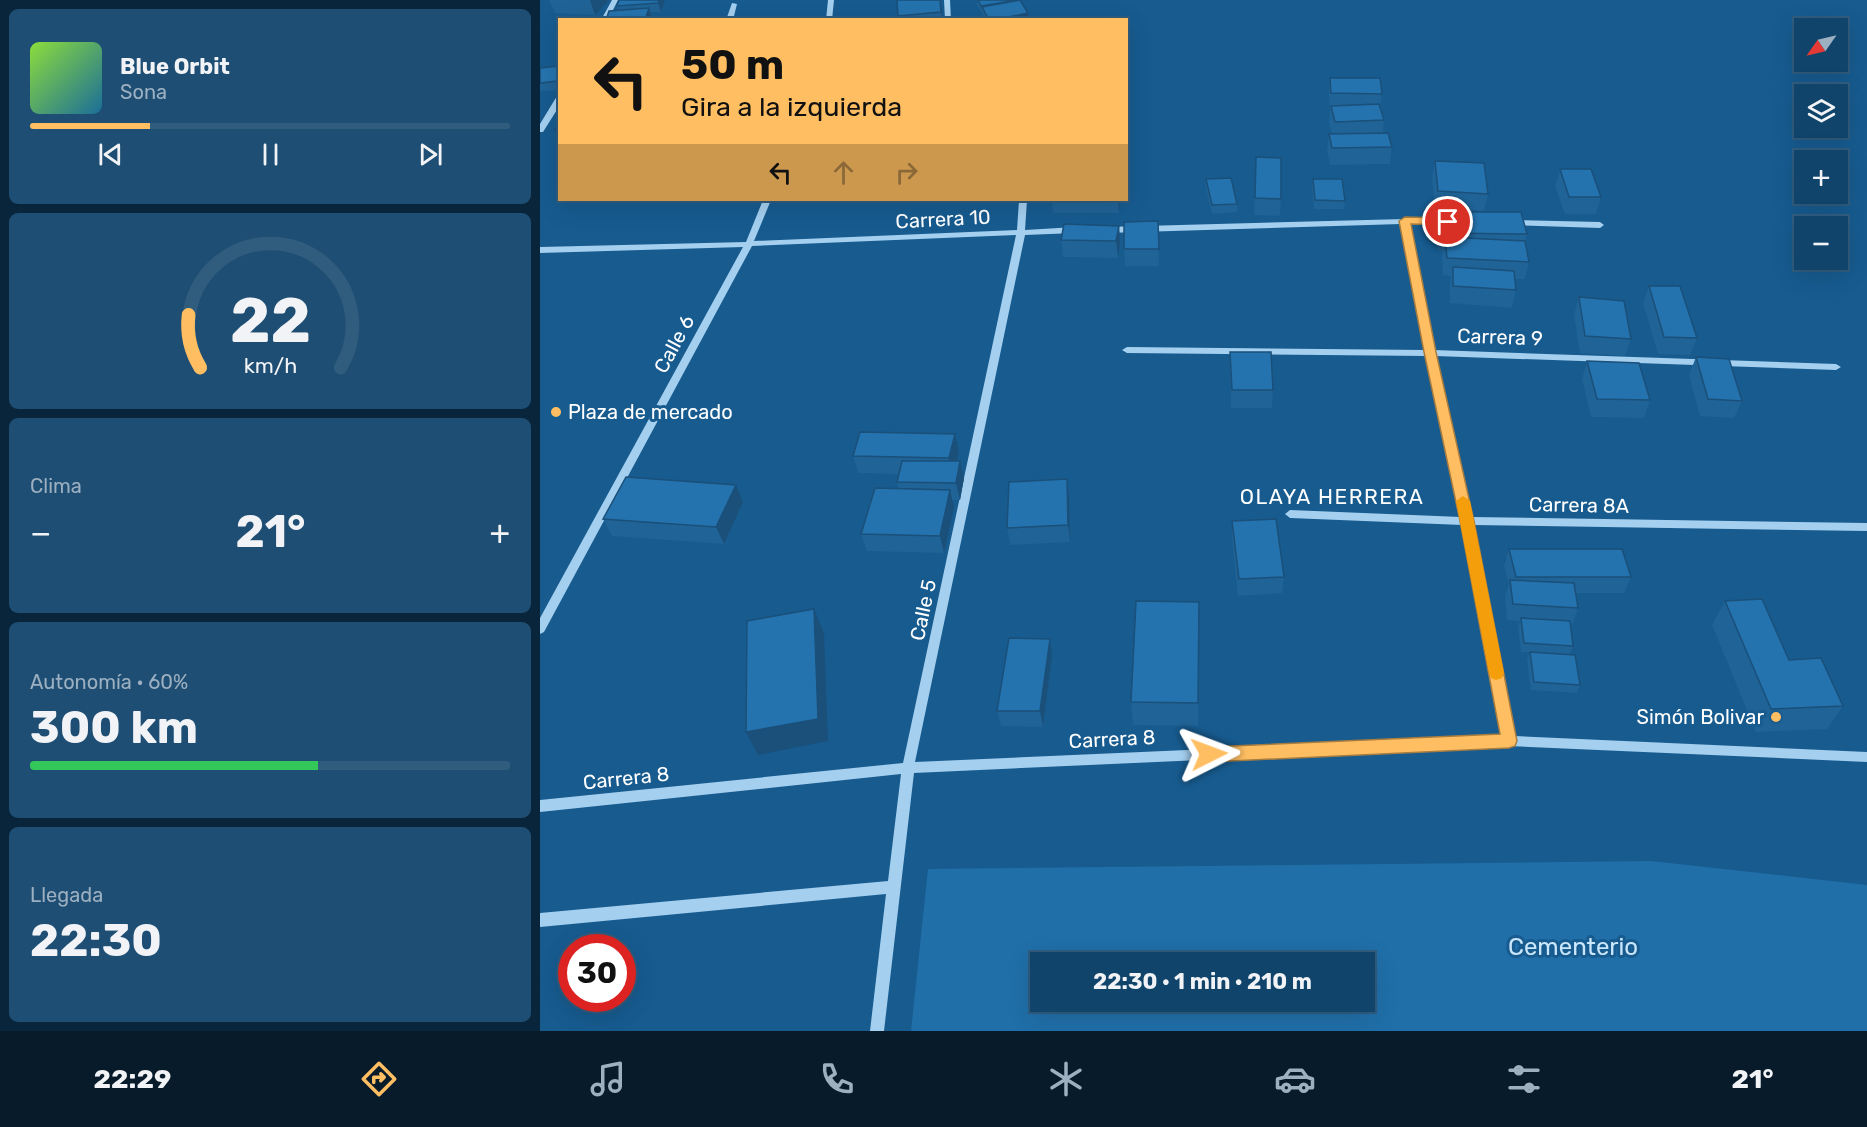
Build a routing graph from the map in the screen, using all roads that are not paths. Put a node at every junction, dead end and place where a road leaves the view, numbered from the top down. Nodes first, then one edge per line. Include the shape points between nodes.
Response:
1 (615, 0) edge
2 (831, 0) edge
3 (947, 0) edge
4 (734, 4) dead end
5 (605, 18) edge
6 (730, 18) edge
7 (829, 18) edge
8 (948, 18) edge
9 (558, 101) edge
10 (540, 130) edge
11 (767, 201) edge
12 (1023, 201) edge
13 (1405, 221) junction
14 (1462, 222) edge
15 (1497, 223) edge
16 (1600, 225) dead end
17 (1021, 232) junction
18 (749, 244) junction
19 (540, 250) edge
20 (1127, 350) dead end
21 (1430, 352) junction
22 (1836, 367) dead end
23 (1290, 514) dead end
24 (1467, 521) junction
25 (1867, 527) edge
26 (540, 629) edge
27 (1509, 741) junction
28 (1867, 757) edge
29 (908, 768) junction
30 (540, 806) edge
31 (895, 887) junction
32 (540, 920) edge
33 (877, 1031) edge

1 - 5 street
2 - 7 street
3 - 8 street
4 - 6 street
9 - 10 street
11 - 18 street, Calle 6
12 - 17 street, Calle 5
13 - 14 street, Carrera 10
13 - 17 street, Carrera 10
13 - 21 street
15 - 16 street
17 - 18 street, Carrera 10
17 - 29 street, Calle 5
18 - 19 street, Carrera 10
18 - 26 street, Calle 6
20 - 21 street, Carrera 9
21 - 22 street, Carrera 9
21 - 24 street
23 - 24 street, Carrera 8A
24 - 25 street, Carrera 8A
24 - 27 street
27 - 28 street, Carrera 8
27 - 29 street, Carrera 8
29 - 30 street, Carrera 8
29 - 31 street, Calle 5
31 - 32 street
31 - 33 street, Calle 5

